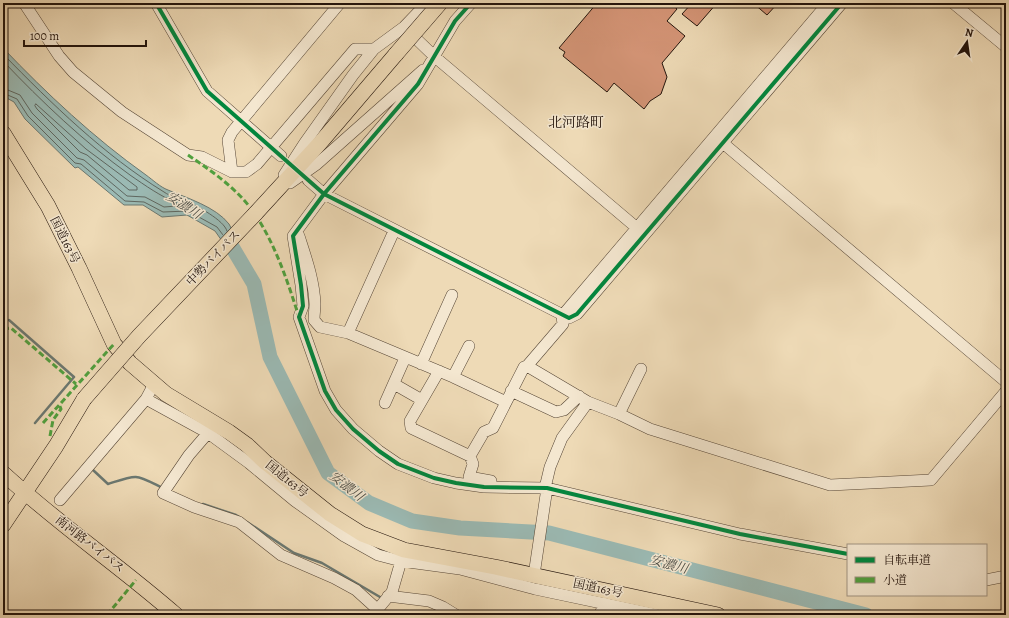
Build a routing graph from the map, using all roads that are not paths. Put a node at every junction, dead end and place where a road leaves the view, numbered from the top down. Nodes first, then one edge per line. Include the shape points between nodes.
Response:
1 (24, 3) edge
2 (156, 3) edge
3 (340, 3) edge
4 (427, 3) edge
5 (440, 3) edge
6 (471, 3) edge
7 (828, 3) edge
8 (842, 3) edge
9 (954, 3) edge
10 (404, 27) junction
11 (1006, 47) edge
12 (374, 49) junction
13 (431, 61) junction
14 (241, 121) junction
15 (3, 133) edge
16 (718, 140) junction
17 (271, 148) junction
18 (281, 156) dead end
19 (232, 172) junction
20 (308, 180) dead end
21 (324, 194) junction
22 (271, 196) junction
23 (637, 228) junction
24 (297, 230) junction
25 (394, 231) junction
26 (452, 295) dead end
27 (562, 316) junction
28 (348, 332) junction
29 (469, 346) dead end
30 (405, 358) junction
31 (421, 364) junction
32 (528, 366) junction
33 (641, 368) dead end
34 (439, 371) junction
35 (453, 377) junction
36 (1006, 382) edge
37 (154, 384) junction
38 (394, 384) junction
39 (511, 391) junction
40 (1006, 391) edge
41 (146, 399) junction
42 (584, 399) junction
43 (422, 400) junction
44 (506, 402) junction
45 (385, 403) dead end
46 (619, 414) junction
47 (208, 433) junction
48 (470, 456) junction
49 (3, 474) edge
50 (530, 487) junction
51 (546, 490) junction
52 (24, 493) junction
53 (60, 500) dead end
54 (3, 525) edge
55 (847, 554) edge
56 (400, 561) junction
57 (530, 571) junction
58 (1006, 576) edge
59 (987, 580) edge
60 (388, 596) junction
61 (599, 602) junction
62 (375, 612) edge
63 (176, 615) edge
64 (456, 615) edge
65 (600, 615) edge
66 (658, 615) edge
67 (718, 615) edge

1 - 19 street via 59,56 94,91 188,155 202,157
2 - 14 street via 207,91
3 - 14 street
4 - 10 street
5 - 22 highway, 中勢バイパス, bridge
6 - 13 street via 455,21
7 - 16 street
8 - 16 street
9 - 11 street
10 - 12 street
10 - 13 street
12 - 17 street via 355,49
12 - 22 street via 304,144
13 - 21 street via 418,84
13 - 22 street via 317,164
13 - 23 street
14 - 17 street
14 - 19 street via 228,140
15 - 37 highway, 国道163号 via 51,213 114,344 130,364
16 - 23 street
16 - 27 street via 577,314 569,318
16 - 36 street
17 - 18 street
17 - 19 street via 246,172
20 - 21 street
21 - 24 street
21 - 25 street
22 - 52 highway, 中勢バイパス, bridge via 139,336 84,399
23 - 27 street
24 - 28 street via 309,264 315,304 314,320 320,327
24 - 50 street via 292,236 302,285 303,306 299,317 325,391 343,418 379,451 398,464 434,478 484,487
25 - 27 street
25 - 28 street
26 - 31 street
27 - 32 street via 563,324
28 - 30 street
29 - 35 street
30 - 31 street
30 - 38 street
31 - 34 street
32 - 39 street via 524,367
32 - 42 street
33 - 46 street
34 - 35 street
34 - 43 street
35 - 44 street
37 - 41 street
37 - 57 highway, 国道163号 via 229,432 330,514 362,534 404,550
38 - 43 street
38 - 45 street
39 - 42 street via 556,412
39 - 44 street
40 - 46 street via 931,480 830,485 650,430
41 - 47 street
41 - 53 street
42 - 46 street
42 - 51 street via 562,438 550,467
43 - 48 street via 410,421 411,428
44 - 48 street via 493,428 484,432
47 - 56 street via 344,536 378,555
47 - 62 street via 164,490 194,507 239,522 281,555 356,590
48 - 50 street via 473,464 469,477
49 - 52 highway, 南河路バイパス
50 - 51 street
51 - 55 street via 740,534
51 - 57 street
52 - 54 highway, 中勢バイパス
52 - 63 highway, 南河路バイパス via 136,580
56 - 60 street via 394,586
56 - 61 street via 460,569 535,589
57 - 61 street via 522,578 591,596
57 - 67 highway, 国道163号
58 - 59 street
60 - 62 street
60 - 64 street via 429,601
61 - 65 street
61 - 66 street

